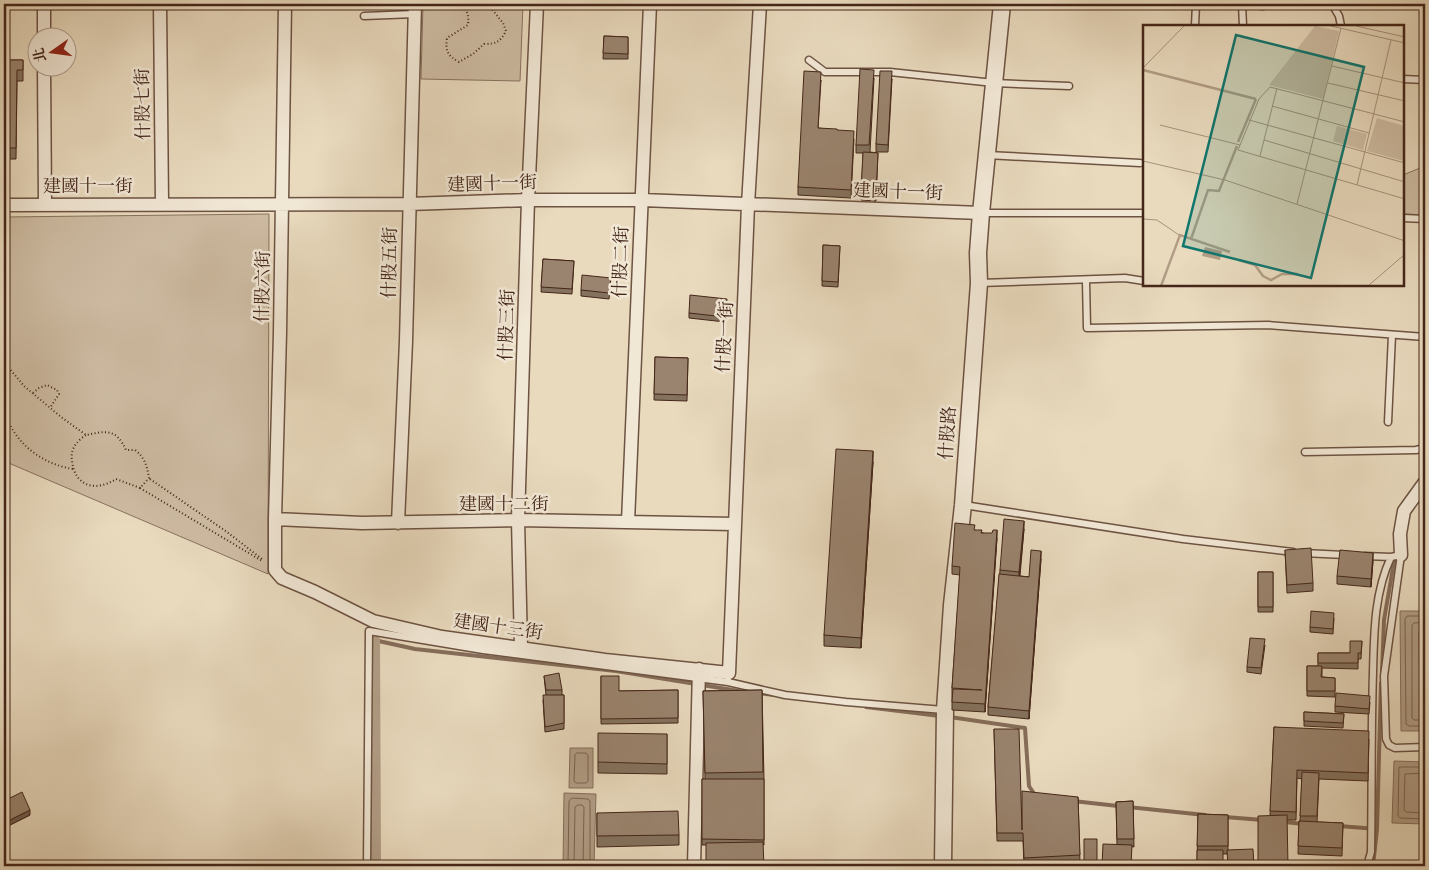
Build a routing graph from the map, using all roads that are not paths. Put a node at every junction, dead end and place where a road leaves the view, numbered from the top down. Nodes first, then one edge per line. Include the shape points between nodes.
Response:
1 (44, 4) edge
2 (160, 4) edge
3 (285, 4) edge
4 (537, 4) edge
5 (650, 4) edge
6 (760, 4) edge
7 (1002, 4) edge
8 (1196, 4) edge
9 (1242, 4) edge
10 (1250, 4) edge
11 (1276, 4) edge
12 (1332, 4) edge
13 (415, 9) edge
14 (364, 16) dead end
15 (1195, 25) edge
16 (1243, 25) edge
17 (1341, 25) edge
18 (44, 28) edge
19 (809, 60) dead end
20 (44, 78) edge
21 (1404, 79) edge
22 (1425, 80) edge
23 (994, 83) junction
24 (1069, 86) dead end
25 (987, 154) junction
26 (1140, 163) dead end
27 (528, 200) junction
28 (642, 200) junction
29 (45, 204) junction
30 (162, 204) junction
31 (282, 204) junction
32 (409, 204) junction
33 (4, 205) edge
34 (748, 205) junction
35 (981, 213) junction
36 (1143, 213) edge
37 (1404, 218) edge
38 (1425, 219) edge
39 (1086, 281) junction
40 (1143, 281) edge
41 (979, 283) junction
42 (1392, 335) junction
43 (1425, 337) edge
44 (1388, 422) dead end
45 (1425, 448) edge
46 (1305, 452) dead end
47 (1425, 482) edge
48 (963, 505) junction
49 (275, 520) junction
50 (518, 520) junction
51 (628, 522) junction
52 (398, 523) junction
53 (734, 524) junction
54 (1396, 556) junction
55 (276, 570) joint
56 (521, 647) junction
57 (699, 674) junction
58 (728, 677) junction
59 (945, 710) junction
60 (1425, 747) edge
61 (367, 866) edge
62 (694, 866) edge
63 (943, 866) edge
64 (1367, 866) edge

1 - 18 street
2 - 30 street, 什股七街
3 - 31 street, 什股六街
4 - 27 street, 什股三街
5 - 28 street, 什股二街
6 - 34 street, 什股一街
7 - 23 street, 什股路
8 - 15 lane
9 - 16 lane
10 - 11 lane
12 - 17 lane
13 - 14 lane
13 - 32 street, 什股五街
19 - 23 lane via 825,72 890,72
20 - 29 street
21 - 22 lane
23 - 24 lane
23 - 25 street, 什股路
25 - 26 lane
25 - 35 street, 什股路
27 - 28 street, 建國十一街
27 - 32 street, 建國十一街
27 - 50 street, 什股三街
28 - 34 street, 建國十一街
28 - 51 street, 什股二街
29 - 30 street, 建國十一街
29 - 33 street, 建國十一街
30 - 31 street, 建國十一街
31 - 32 street, 建國十一街
31 - 49 street, 什股六街
32 - 52 street, 什股五街
34 - 35 street, 建國十一街
34 - 53 street, 什股一街
35 - 36 lane
35 - 41 street, 什股路
37 - 38 lane
39 - 40 lane via 1125,278
39 - 41 lane
39 - 42 lane via 1087,328 1268,325
41 - 48 street, 什股路
42 - 43 lane
42 - 44 lane
45 - 46 lane
47 - 54 street via 1404,511
48 - 54 lane via 1280,551
48 - 59 street, 什股路
49 - 52 street, 建國十二街
49 - 55 street, 什股六街
50 - 51 street, 建國十二街
50 - 52 street, 建國十二街
50 - 56 street, 什股三街
51 - 53 street, 建國十二街
53 - 58 street, 什股一街
54 - 60 lane via 1384,676 1386,739 1388,745 1395,748
54 - 64 lane via 1384,572 1375,622 1371,852
55 - 56 street, 建國十三街 via 282,578 373,621 442,637
56 - 57 street, 建國十三街
57 - 58 street, 建國十三街
57 - 61 lane via 483,650 369,631
57 - 62 street
58 - 59 lane via 785,694
59 - 63 street, 什股路

